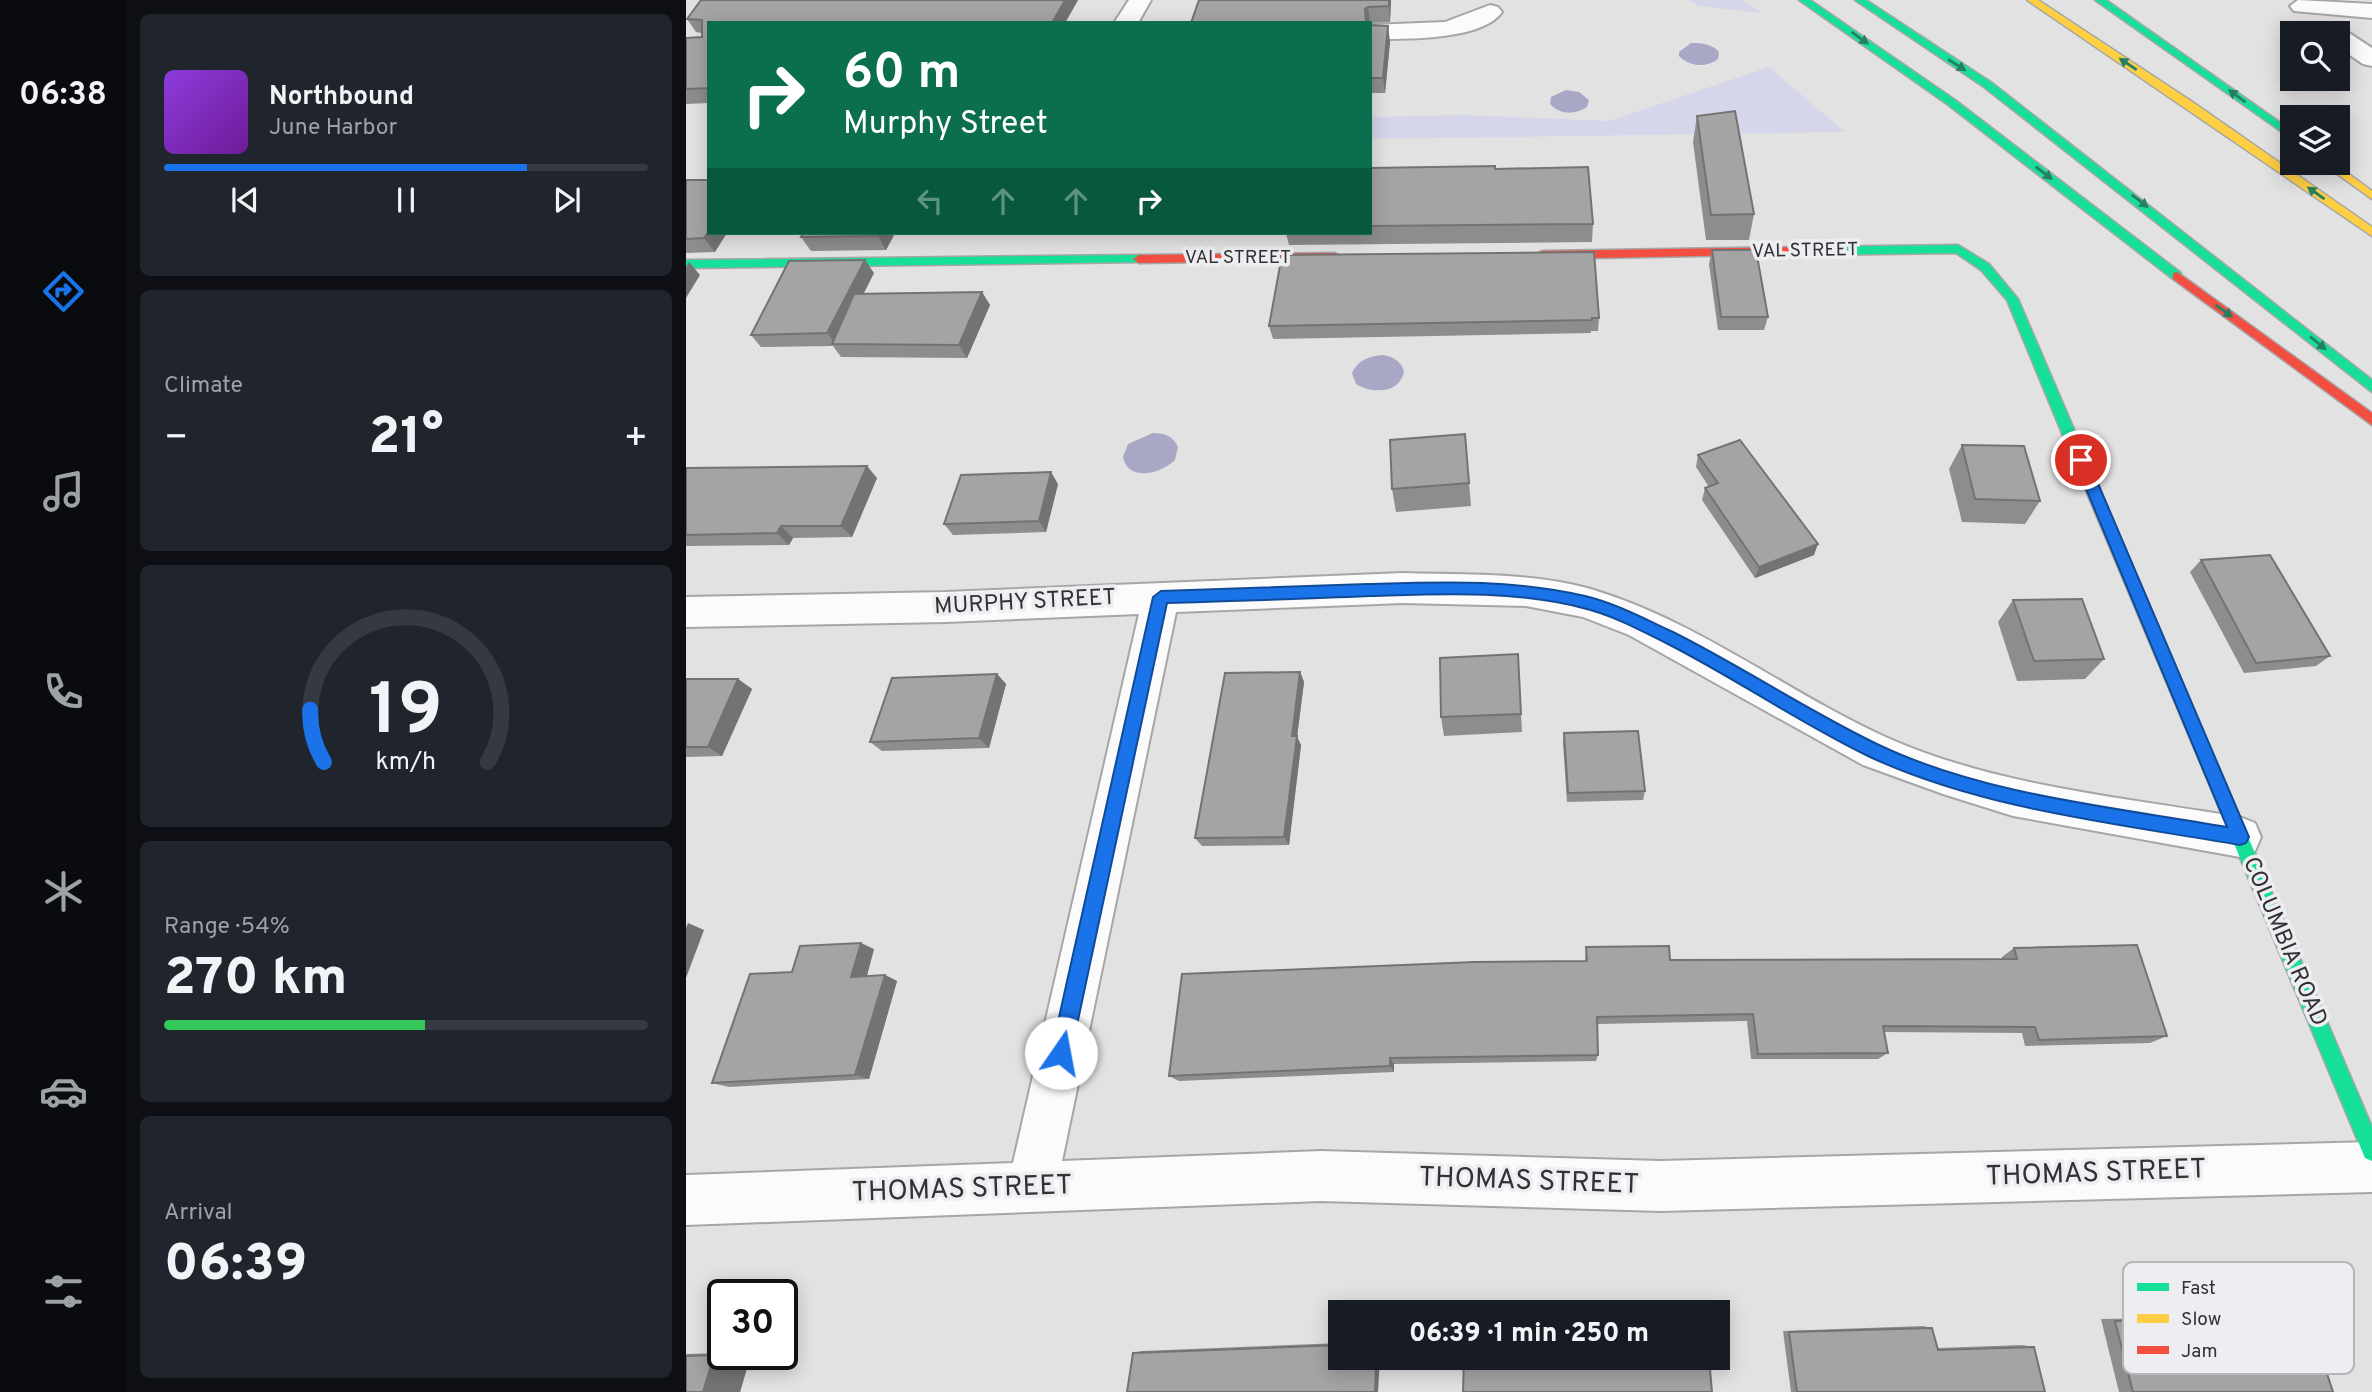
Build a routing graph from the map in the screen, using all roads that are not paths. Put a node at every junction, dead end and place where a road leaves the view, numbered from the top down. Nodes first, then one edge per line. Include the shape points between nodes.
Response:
1 (1140, 0) edge
2 (1804, 0) edge
3 (1860, 0) edge
4 (2032, 0) edge
5 (2100, 0) edge
6 (2300, 3) edge
7 (2372, 11) edge
8 (1490, 12) dead end
9 (1127, 21) edge
10 (2321, 21) edge
11 (1372, 32) edge
12 (2350, 44) edge
13 (2372, 59) edge
14 (2280, 128) edge
15 (2344, 175) edge
16 (2372, 196) edge
17 (2372, 232) edge
18 (1958, 249) joint
19 (1522, 255) edge
20 (1357, 257) edge
21 (686, 264) edge
22 (2372, 387) edge
23 (2372, 420) edge
24 (1161, 597) junction
25 (686, 612) edge
26 (2240, 837) junction
27 (2372, 1151) edge
28 (2372, 1167) edge
29 (1032, 1187) junction
30 (686, 1200) edge

1 - 9 street
2 -> 23 main road via 2009,146
3 -> 22 main road via 1988,85
17 -> 4 main road
14 -> 5 main road
6 - 7 street
6 - 10 street
8 - 11 street via 1447,31
12 - 13 street
15 - 16 main road
18 - 19 main road, VAL STREET
18 - 26 main road, COLUMBIA ROAD via 1999,280 2017,309
20 - 21 main road, VAL STREET
24 - 25 street, MURPHY STREET
24 - 26 street, MURPHY STREET via 1463,587 1526,591 1586,603 1699,653 1877,752 1943,776 2013,797
24 - 29 street
26 - 27 main road, COLUMBIA ROAD
28 - 29 street, THOMAS STREET via 1661,1186 1321,1176
29 - 30 street, THOMAS STREET

